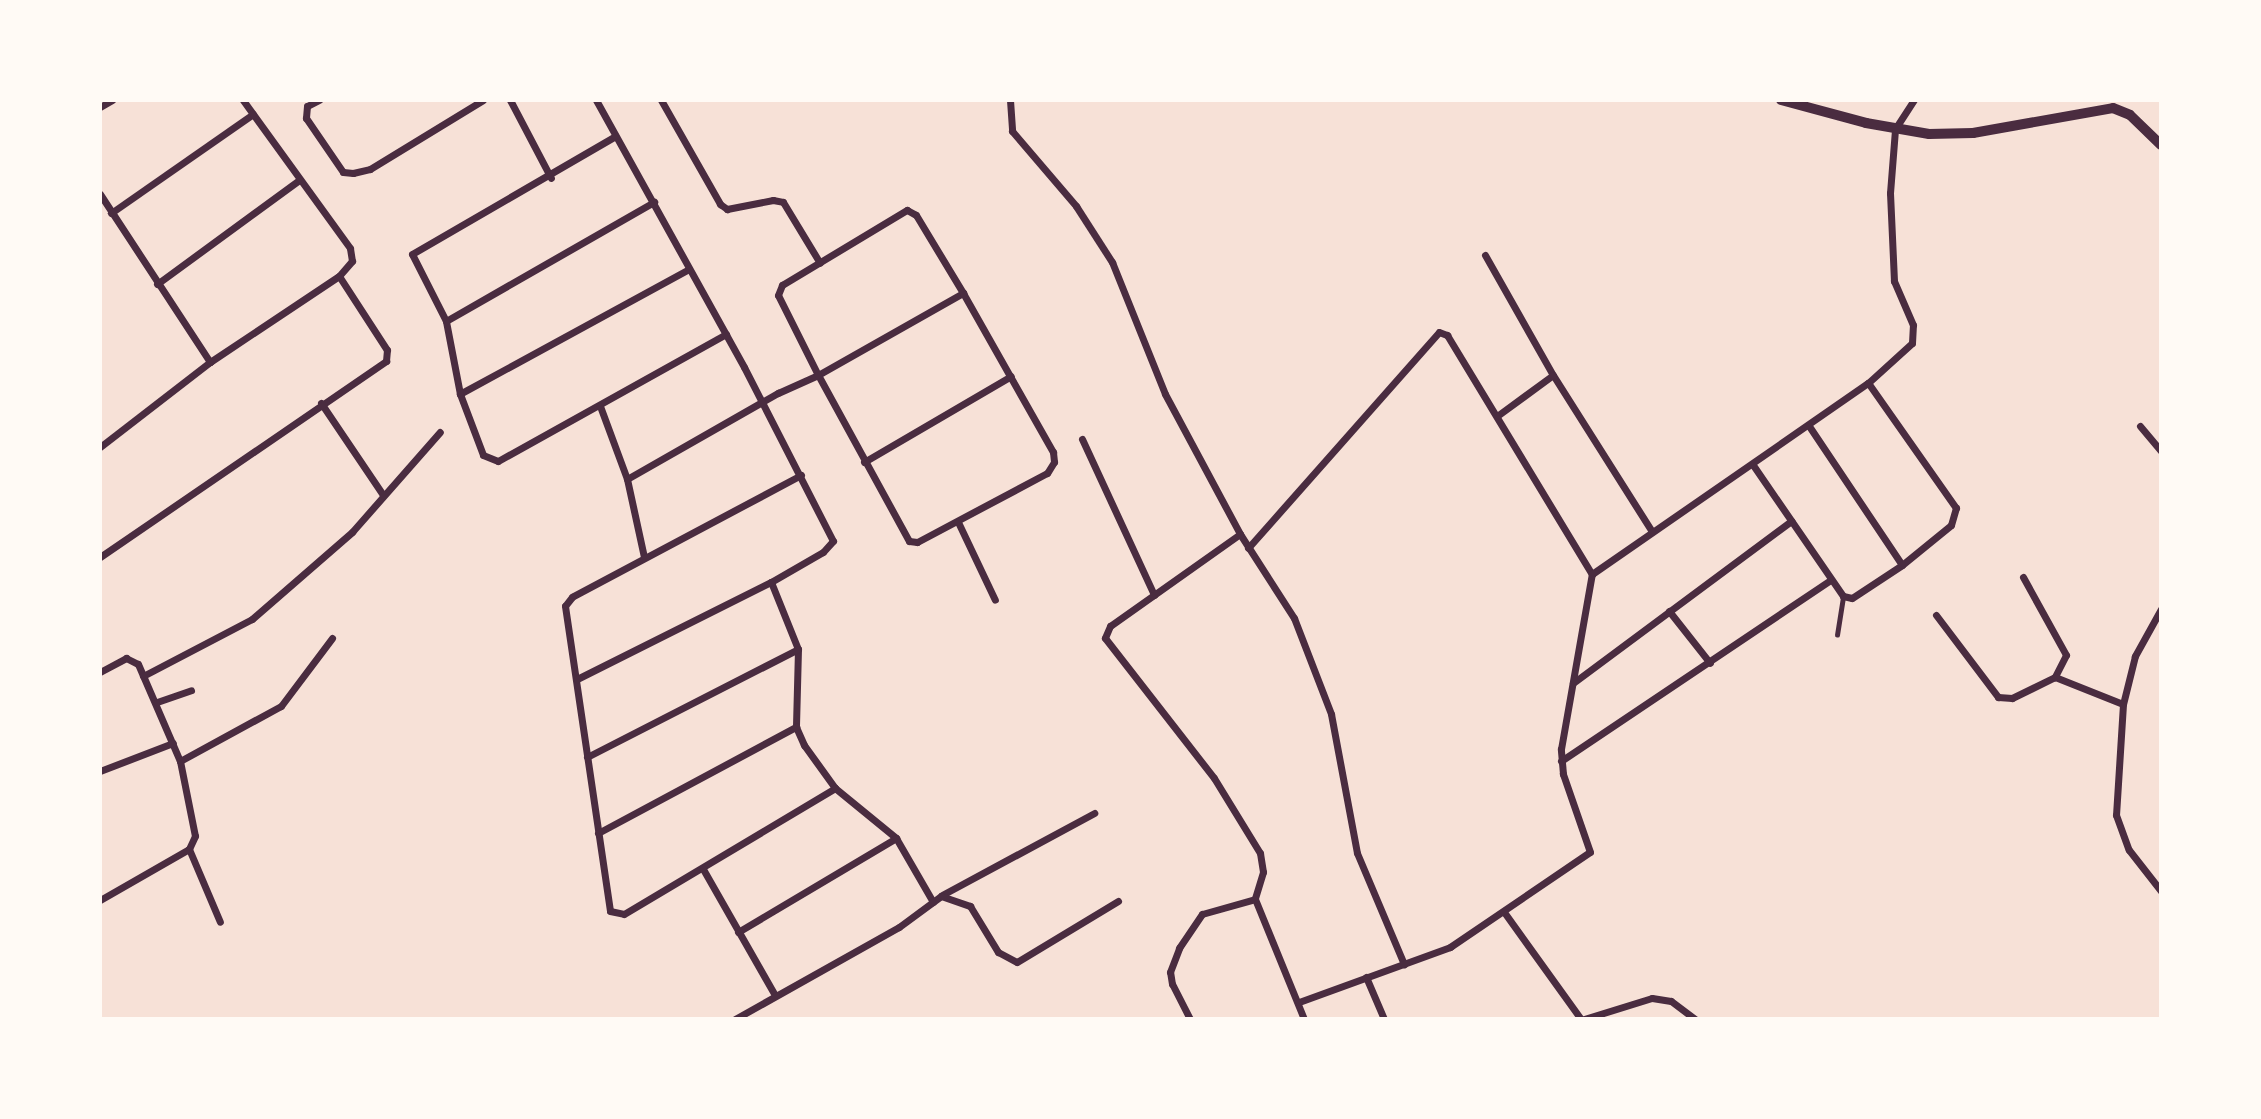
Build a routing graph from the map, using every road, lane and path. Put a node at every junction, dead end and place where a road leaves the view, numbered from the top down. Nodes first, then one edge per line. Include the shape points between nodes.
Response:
1 (112, 100) edge
2 (243, 100) edge
3 (319, 100) edge
4 (483, 100) edge
5 (510, 100) edge
6 (596, 100) edge
7 (661, 100) edge
8 (1010, 100) edge
9 (1782, 100) edge
10 (1914, 100) edge
11 (100, 107) edge
12 (253, 114) junction
13 (1895, 128) junction
14 (614, 137) junction
15 (2161, 145) edge
16 (551, 178) junction
17 (299, 180) junction
18 (100, 194) edge
19 (654, 202) junction
20 (111, 213) junction
21 (1485, 255) dead end
22 (820, 263) junction
23 (689, 270) junction
24 (339, 276) junction
25 (157, 284) junction
26 (962, 293) junction
27 (446, 321) junction
28 (726, 334) junction
29 (210, 362) junction
30 (1553, 375) junction
31 (818, 376) junction
32 (1011, 376) junction
33 (1868, 383) junction
34 (460, 394) junction
35 (321, 402) junction
36 (761, 403) junction
37 (600, 406) junction
38 (1497, 416) junction
39 (1809, 426) junction
40 (2140, 426) dead end
41 (440, 432) dead end
42 (1082, 439) dead end
43 (100, 447) edge
44 (2161, 451) edge
45 (864, 462) junction
46 (1753, 465) junction
47 (802, 475) junction
48 (627, 479) junction
49 (383, 495) junction
50 (1791, 521) junction
51 (958, 523) junction
52 (1651, 530) junction
53 (1240, 534) junction
54 (1248, 548) junction
55 (100, 557) edge
56 (644, 557) junction
57 (1902, 565) junction
58 (1592, 574) junction
59 (2023, 578) dead end
60 (1830, 580) junction
61 (771, 582) junction
62 (1154, 595) junction
63 (1843, 596) junction
64 (995, 600) dead end
65 (2161, 609) edge
66 (1669, 611) junction
67 (1936, 615) dead end
68 (1836, 635) dead end
69 (332, 638) dead end
70 (798, 649) junction
71 (1710, 663) junction
72 (100, 672) edge
73 (143, 676) junction
74 (2055, 677) junction
75 (577, 679) junction
76 (1573, 682) junction
77 (191, 690) dead end
78 (157, 702) junction
79 (2123, 704) junction
80 (796, 727) junction
81 (173, 743) junction
82 (586, 757) junction
83 (180, 761) junction
84 (1561, 761) junction
85 (100, 771) edge
86 (835, 788) junction
87 (1094, 813) dead end
88 (598, 833) junction
89 (896, 838) junction
90 (189, 849) junction
91 (703, 869) junction
92 (2161, 891) edge
93 (941, 896) junction
94 (100, 900) edge
95 (1255, 900) junction
96 (1118, 901) dead end
97 (933, 902) junction
98 (1504, 912) junction
99 (220, 922) dead end
100 (738, 932) junction
101 (1404, 964) junction
102 (1366, 977) junction
103 (775, 995) junction
104 (1299, 1002) junction
105 (735, 1019) edge
106 (1190, 1019) edge
107 (1304, 1019) edge
108 (1384, 1019) edge
109 (1583, 1019) edge
110 (1695, 1019) edge

1 - 11 street
2 - 12 street
3 - 4 street via 307,106 306,118 343,172 353,173 370,169
5 - 16 street
6 - 14 street
7 - 22 street via 720,204 727,209 783,202
8 - 53 street via 1012,131 1023,149 1076,206 1112,262 1165,394
9 - 13 street
10 - 13 street
12 - 17 street
12 - 20 street
13 - 15 street via 1929,134 1973,133 2113,108 2130,115
13 - 33 street via 1890,193 1894,281 1914,336 1907,351
14 - 16 street
14 - 19 street
16 - 27 street via 412,254
17 - 24 street via 350,248 352,261
17 - 25 street
18 - 20 street
19 - 23 street
19 - 27 street
20 - 25 street
21 - 30 street
22 - 26 street via 907,210 916,215
22 - 31 street via 782,285 778,295
23 - 28 street
23 - 34 street
24 - 29 street
24 - 35 street via 388,355
25 - 29 street
26 - 31 street
26 - 32 street
27 - 34 street
28 - 36 street
28 - 37 street
29 - 43 street
30 - 38 street
30 - 52 street
31 - 36 street
31 - 45 street
32 - 45 street
32 - 51 street via 1055,462 1047,473
33 - 39 street
33 - 57 street via 1956,508 1951,525
34 - 37 street via 483,456 493,461
35 - 49 street
35 - 55 street
36 - 47 street
36 - 48 street
37 - 48 street
38 - 54 street via 1447,335 1434,334
38 - 58 street
39 - 46 street
39 - 57 street
40 - 44 street
41 - 49 street
42 - 62 street
45 - 51 street via 909,541 918,542
46 - 50 street
46 - 52 street
47 - 56 street
47 - 61 street via 833,541 823,552
48 - 56 street
49 - 73 street via 352,532 252,619
50 - 60 street
50 - 66 street
51 - 64 street
52 - 58 street
53 - 54 street
53 - 62 street
54 - 101 street via 1294,618 1319,673 1357,853
56 - 75 street via 568,601
57 - 63 street via 1852,598
58 - 76 street
59 - 74 street via 2066,655
60 - 63 street
60 - 71 street
61 - 70 street
61 - 75 street
62 - 95 street via 1110,626 1105,638 1214,778 1260,853 1263,872
63 - 68 lane
65 - 79 street via 2135,656
66 - 71 street
66 - 76 street
67 - 74 street via 1998,697 2011,698
69 - 83 street via 281,706
70 - 80 street
70 - 82 street
71 - 84 street
72 - 73 street via 130,658
73 - 78 street
74 - 79 street
75 - 82 street
76 - 84 street
77 - 78 street
78 - 81 street
79 - 92 street via 2116,815 2129,850
80 - 86 street via 817,767
80 - 88 street
81 - 83 street
81 - 85 street
82 - 88 street
83 - 90 street via 195,820
84 - 98 street via 1590,852
86 - 89 street
86 - 91 street
87 - 93 street
88 - 91 street via 610,911 615,915
89 - 97 street
89 - 100 street
90 - 94 street
90 - 99 street
91 - 100 street
93 - 96 street via 970,906 998,952 1017,962
93 - 97 street
95 - 104 street
95 - 106 street via 1202,914 1179,948 1170,972
97 - 103 street via 899,927
98 - 101 street via 1450,947
98 - 109 street
100 - 103 street
101 - 102 street
102 - 104 street
102 - 108 street
103 - 105 street
104 - 107 street
109 - 110 street via 1652,998 1671,1000

